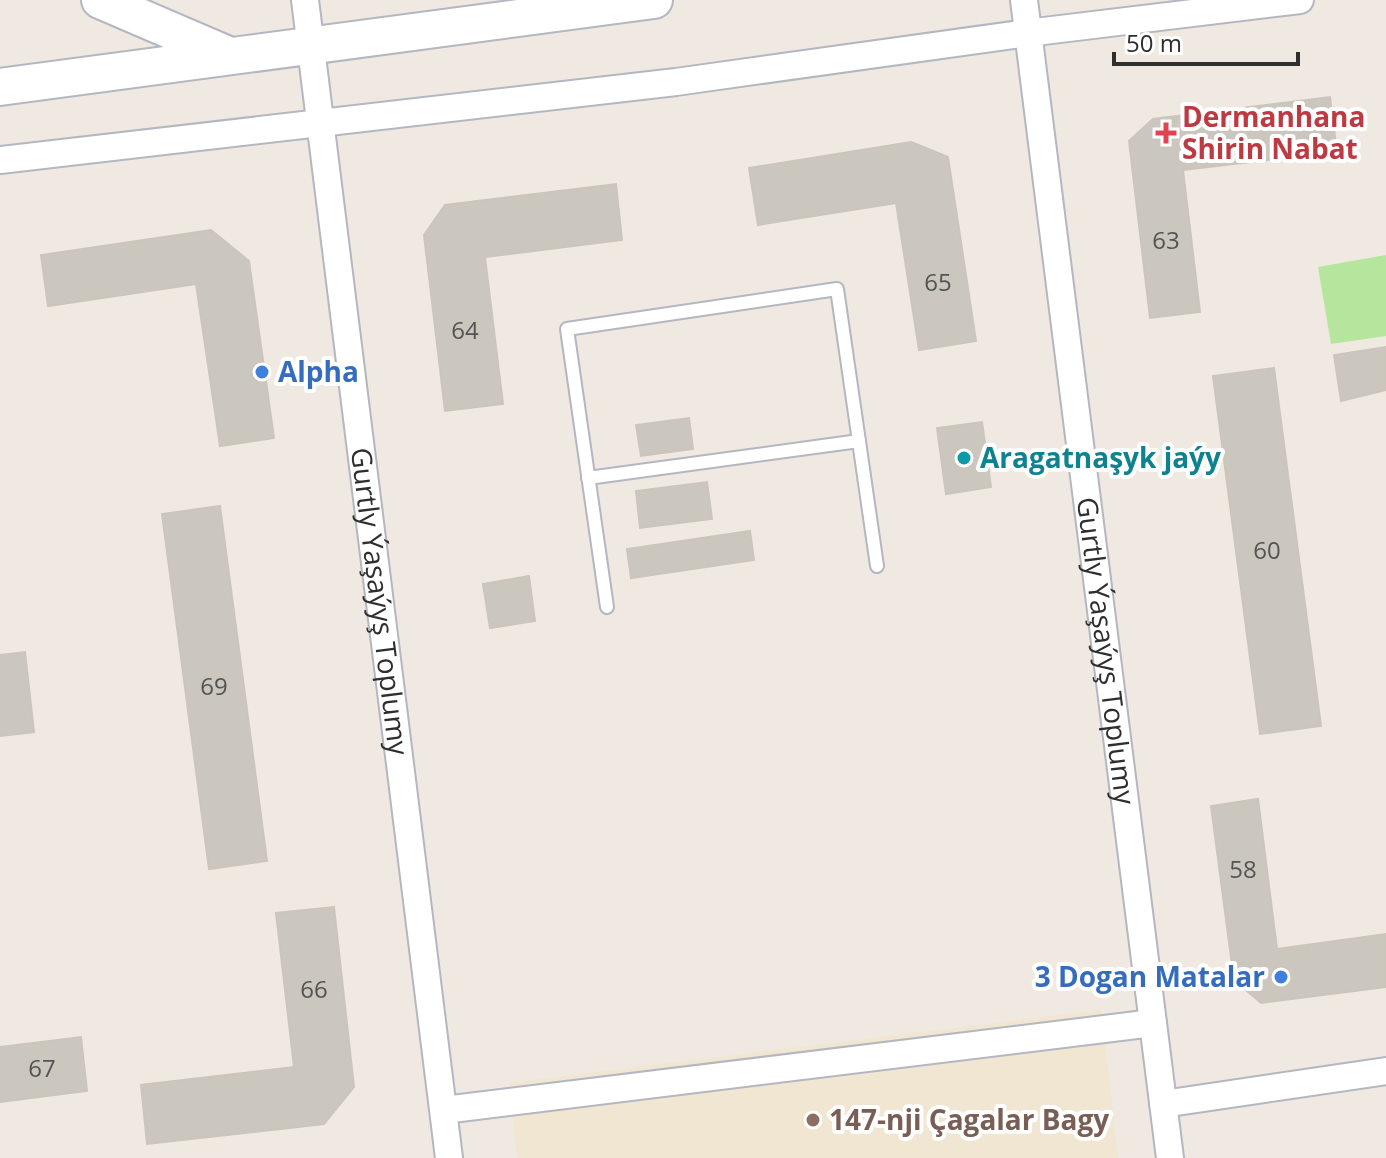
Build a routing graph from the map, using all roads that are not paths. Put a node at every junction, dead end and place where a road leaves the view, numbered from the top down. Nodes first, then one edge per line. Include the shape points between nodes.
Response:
1 (100, 0) edge
2 (305, 0) edge
3 (654, 0) edge
4 (1024, 0) edge
5 (1300, 0) edge
6 (1027, 33) junction
7 (309, 45) junction
8 (230, 56) junction
9 (0, 87) edge
10 (321, 122) junction
11 (0, 160) edge
12 (859, 441) junction
13 (588, 478) junction
14 (877, 566) dead end
15 (607, 607) dead end
16 (1153, 1023) junction
17 (1386, 1071) edge
18 (1163, 1104) junction
19 (444, 1110) junction
20 (449, 1158) edge
21 (1170, 1158) edge

1 - 8 street
2 - 7 street, Gurtly Ýaşaýyş Toplumy
3 - 7 street
4 - 6 street, Gurtly Ýaşaýyş Toplumy
5 - 6 street
6 - 10 street via 676,82
6 - 16 street, Gurtly Ýaşaýyş Toplumy
7 - 8 street
7 - 10 street, Gurtly Ýaşaýyş Toplumy
8 - 9 street
10 - 11 street
10 - 19 street, Gurtly Ýaşaýyş Toplumy
12 - 13 lane
12 - 13 lane via 837,289 567,329
12 - 14 lane
13 - 15 lane
16 - 18 street, Gurtly Ýaşaýyş Toplumy
16 - 19 street
17 - 18 street
18 - 21 street, Gurtly Ýaşaýyş Toplumy
19 - 20 street, Gurtly Ýaşaýyş Toplumy

